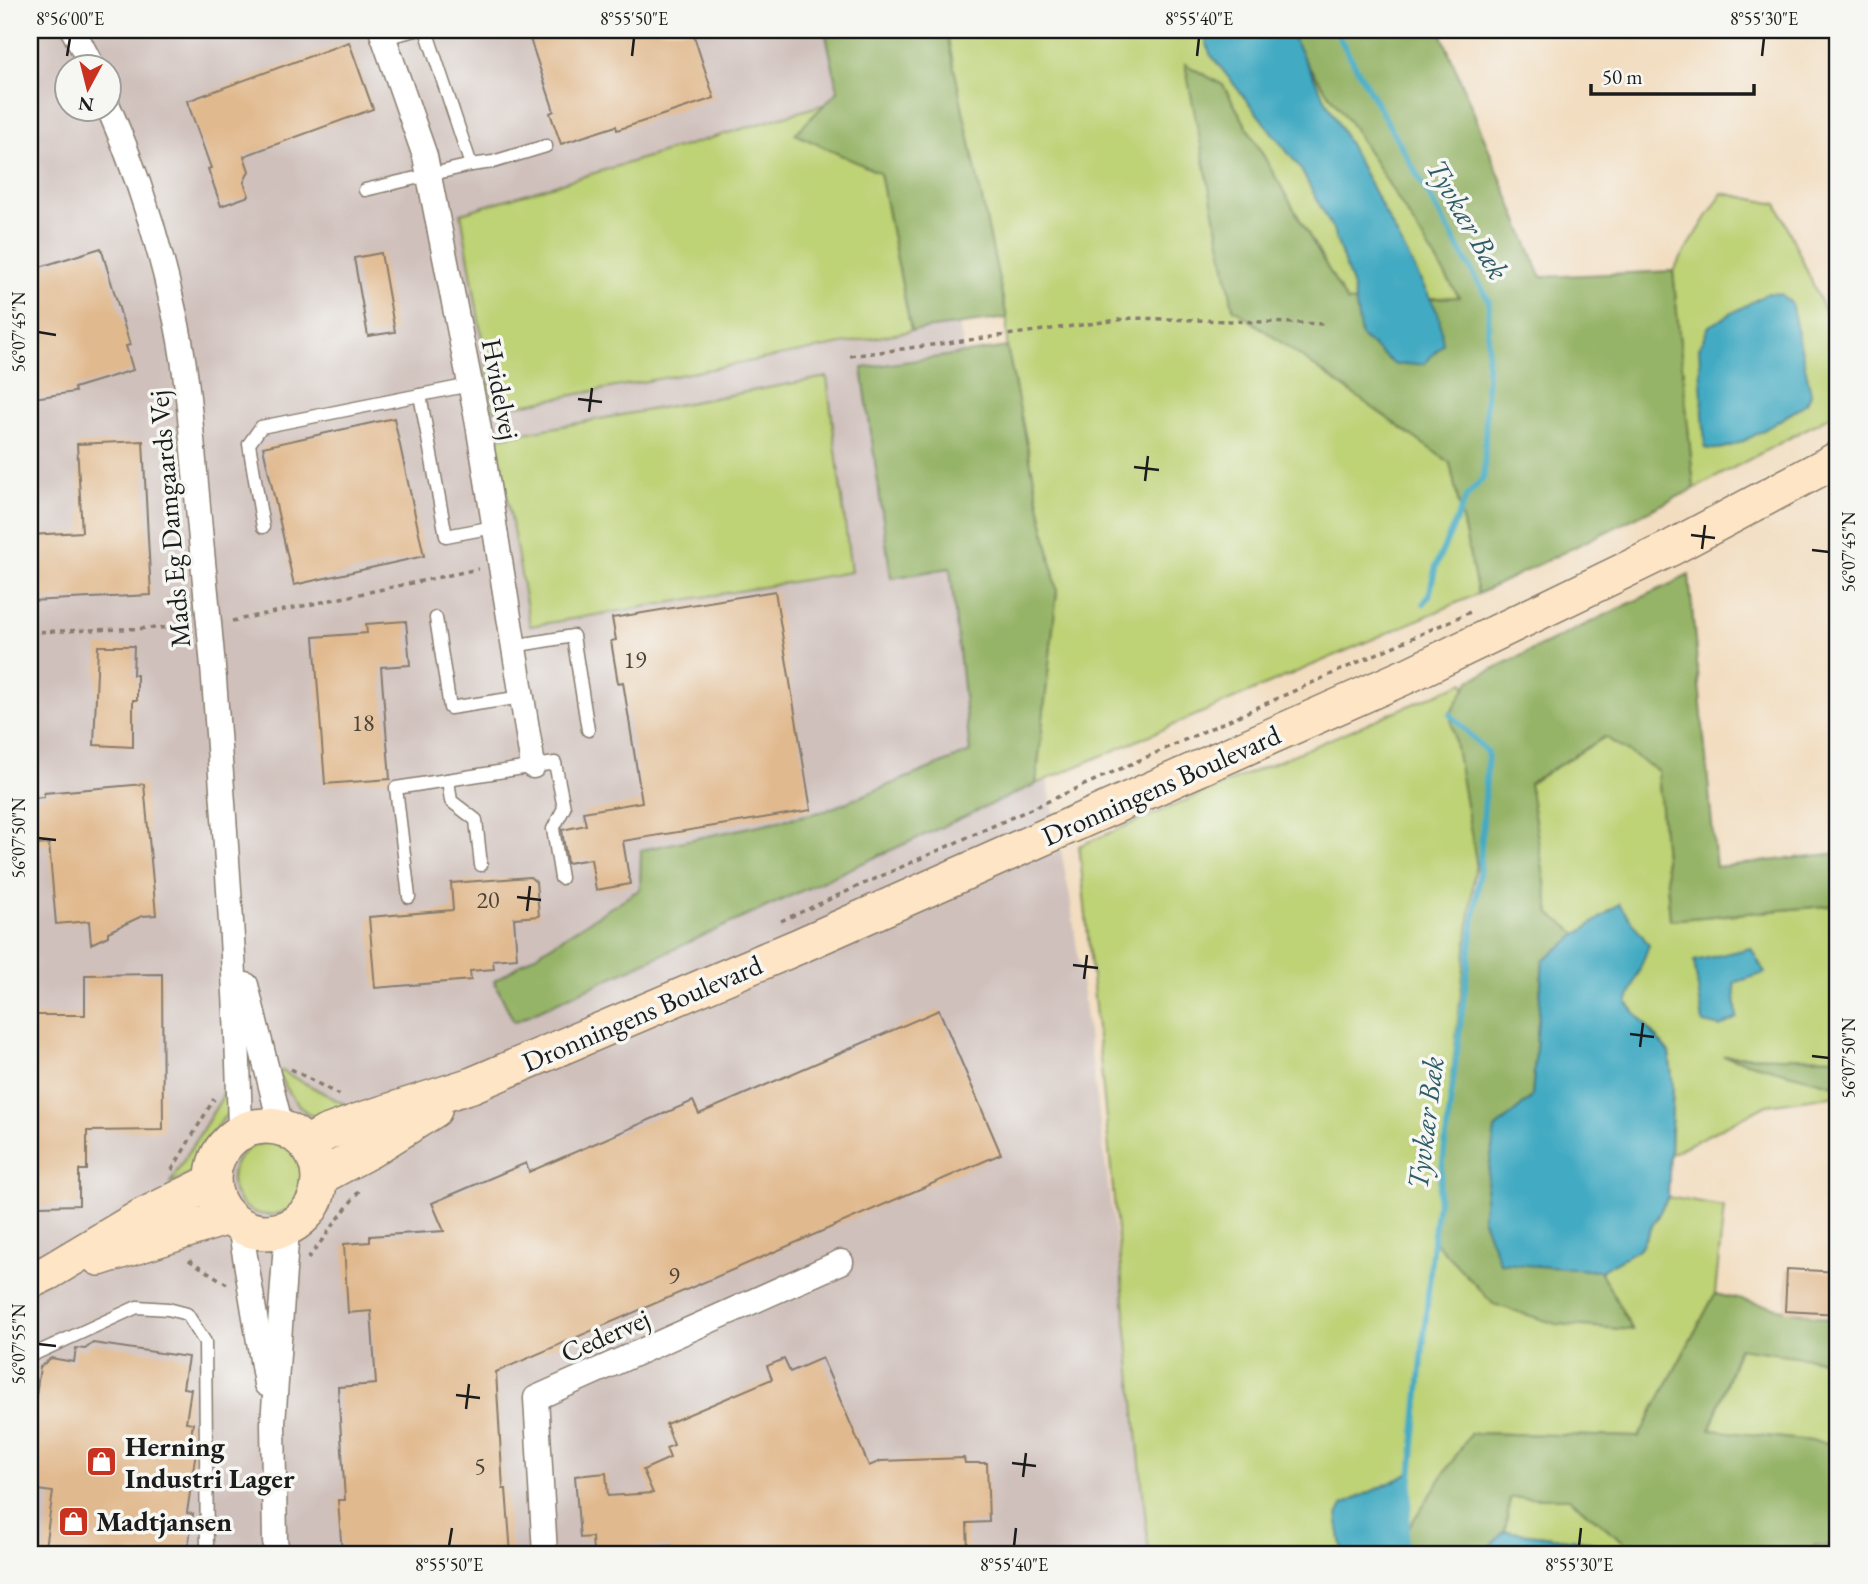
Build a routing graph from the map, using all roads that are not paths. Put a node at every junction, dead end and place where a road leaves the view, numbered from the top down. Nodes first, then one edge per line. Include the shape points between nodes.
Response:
1 (73, 30) edge
2 (416, 30) edge
3 (426, 30) edge
4 (383, 34) edge
5 (85, 52) edge
6 (115, 122) edge
7 (546, 146) dead end
8 (471, 165) junction
9 (428, 174) junction
10 (365, 190) dead end
11 (470, 385) junction
12 (420, 395) junction
13 (1838, 459) edge
14 (263, 527) dead end
15 (494, 527) junction
16 (436, 618) dead end
17 (513, 646) junction
18 (522, 697) junction
19 (588, 730) dead end
20 (533, 766) junction
21 (448, 780) junction
22 (481, 865) dead end
23 (561, 878) dead end
24 (409, 897) dead end
25 (233, 937) junction
26 (362, 1124) junction
27 (240, 1132) junction
28 (294, 1136) junction
29 (320, 1177) junction
30 (212, 1182) junction
31 (161, 1212) junction
32 (234, 1221) junction
33 (287, 1229) junction
34 (841, 1262) dead end
35 (39, 1276) edge
36 (30, 1356) edge
37 (273, 1423) junction
38 (275, 1550) edge
39 (207, 1554) edge
40 (545, 1554) edge

1 - 5 street
2 - 4 lane
3 - 8 lane
4 - 9 street, Hvidelvej
6 - 25 street, Mads Eg Damgaards Vej via 152,227 174,308 188,388
7 - 8 lane
8 - 9 lane
9 - 10 lane
9 - 11 street, Hvidelvej
11 - 12 lane
11 - 15 street, Hvidelvej
12 - 14 lane via 261,427 249,444
12 - 15 lane via 446,536
13 - 26 main road, Dronningens Boulevard via 1671,548 1411,674 811,940 472,1085
15 - 17 street, Hvidelvej
16 - 18 lane via 450,708
17 - 18 street, Hvidelvej
17 - 19 lane via 573,636
18 - 20 street, Hvidelvej
20 - 21 lane
20 - 23 lane via 555,763 564,808 552,829
21 - 22 lane via 451,801 476,820
21 - 24 lane via 396,788
25 - 27 street, Mads Eg Damgaards Vej
25 - 28 street, Mads Eg Damgaards Vej via 267,1067
26 - 28 main road, Dronningens Boulevard
26 - 29 main road, Dronningens Boulevard
27 - 28 main road via 260,1126
27 - 30 main road via 225,1145
28 - 29 main road via 316,1159
29 - 33 main road via 317,1198 305,1217
30 - 31 main road
30 - 32 main road via 217,1201
31 - 32 main road
31 - 35 main road
32 - 33 main road via 263,1233
32 - 37 street
33 - 37 street
34 - 40 street, Cedervej via 536,1398
36 - 39 lane via 137,1307 187,1314 205,1342
37 - 38 street

